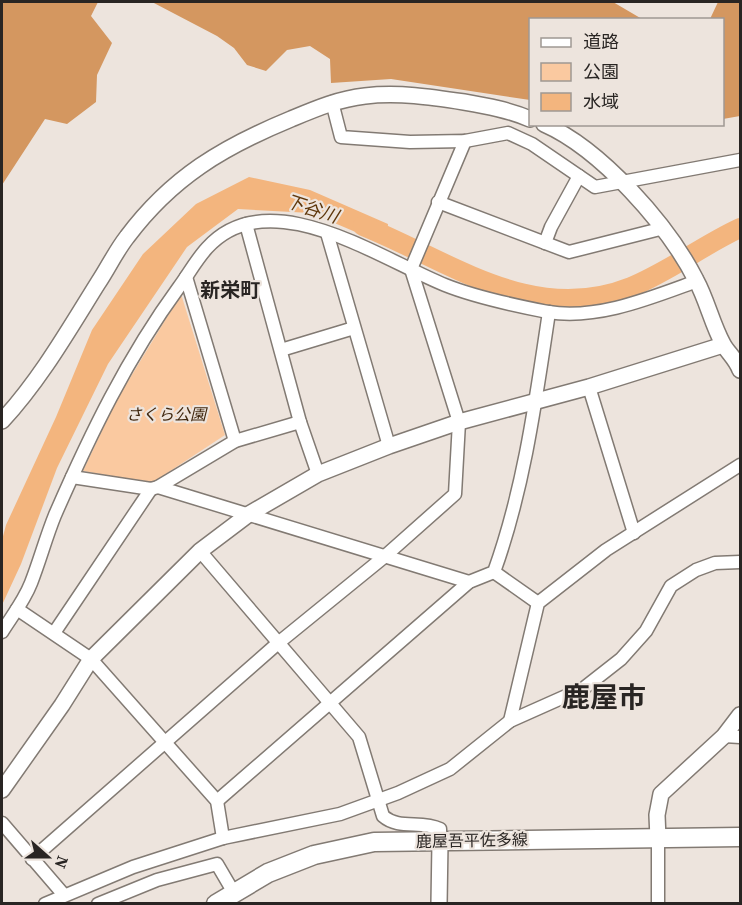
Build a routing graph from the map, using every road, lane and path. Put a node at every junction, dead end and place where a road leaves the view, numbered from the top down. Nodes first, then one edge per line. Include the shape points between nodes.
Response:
1 (332, 102) junction
2 (529, 118) edge
3 (547, 126) edge
4 (465, 141) junction
5 (741, 160) edge
6 (579, 176) junction
7 (622, 184) junction
8 (438, 202) junction
9 (246, 224) junction
10 (664, 228) junction
11 (327, 233) junction
12 (545, 243) junction
13 (411, 269) junction
14 (694, 275) junction
15 (186, 277) junction
16 (549, 312) junction
17 (354, 328) junction
18 (723, 345) junction
19 (281, 350) junction
20 (739, 360) edge
21 (589, 387) junction
22 (535, 401) junction
23 (2, 421) edge
24 (300, 422) junction
25 (459, 422) junction
26 (235, 441) junction
27 (388, 446) junction
28 (741, 465) edge
29 (318, 474) junction
30 (72, 477) junction
31 (154, 488) junction
32 (249, 514) junction
33 (634, 533) junction
34 (200, 551) junction
35 (384, 557) junction
36 (741, 561) edge
37 (494, 572) junction
38 (469, 582) junction
39 (538, 603) junction
40 (18, 609) junction
41 (2, 632) edge
42 (54, 633) junction
43 (277, 644) junction
44 (91, 659) junction
45 (332, 703) junction
46 (741, 715) edge
47 (510, 721) junction
48 (724, 736) junction
49 (741, 737) edge
50 (165, 744) junction
51 (2, 789) edge
52 (217, 801) junction
53 (376, 802) junction
54 (2, 823) edge
55 (741, 837) edge
56 (224, 838) junction
57 (658, 838) junction
58 (440, 843) junction
59 (32, 859) junction
60 (234, 893) junction
61 (64, 895) junction
62 (45, 903) edge
63 (98, 903) edge
64 (216, 903) edge
65 (439, 903) edge
66 (658, 903) edge

1 - 2 street via 363,96 412,95 501,109
1 - 4 street via 341,137
1 - 23 street via 229,147 191,170 163,194 126,238 54,354
3 - 7 street via 589,154
4 - 6 street via 508,133 532,144
4 - 8 street
5 - 7 street
6 - 7 street via 595,188
6 - 12 street
7 - 10 street
8 - 12 street
8 - 13 street
9 - 11 street via 269,220 306,225
9 - 15 street via 224,233 207,248
9 - 19 street
10 - 12 street via 569,252
10 - 14 street
11 - 13 street
11 - 17 street
13 - 16 street via 447,286
13 - 25 street
14 - 16 street via 636,303 594,311
14 - 18 street
15 - 26 street
15 - 30 street via 154,321 115,388
16 - 22 street
17 - 19 street
17 - 27 street
18 - 20 street
18 - 21 street
19 - 24 street
21 - 22 street
21 - 33 street
22 - 25 street
22 - 37 street via 508,529
24 - 26 street
24 - 29 street
25 - 27 street
25 - 35 street via 455,494
26 - 31 street
27 - 29 street
28 - 33 street
29 - 32 street
30 - 31 street
30 - 40 street
31 - 32 street
31 - 42 street
32 - 34 street
32 - 35 street
33 - 39 street via 577,570
34 - 43 street
34 - 44 street
35 - 38 street
35 - 43 street
36 - 47 street via 715,563 671,586 646,631 621,659 584,688
37 - 38 street
37 - 39 street
38 - 45 street
39 - 47 street
40 - 41 street
40 - 42 street
42 - 44 street
43 - 45 street
43 - 50 street
44 - 50 street
44 - 51 street
45 - 52 street
45 - 53 street via 359,737
46 - 48 street
47 - 53 street via 450,769
48 - 49 street
48 - 57 street via 661,794
50 - 52 street
50 - 59 street
52 - 56 street
53 - 56 street via 340,814
53 - 58 street via 391,823 440,829
54 - 59 street
55 - 57 main road, 鹿屋吾平佐多線
56 - 61 street via 133,867
57 - 58 main road, 鹿屋吾平佐多線 via 522,838
57 - 66 street
58 - 60 main road, 鹿屋吾平佐多線 via 374,842 314,855 268,873
58 - 65 street
59 - 61 street
60 - 63 street via 217,864 157,880
60 - 64 main road, 鹿屋吾平佐多線
61 - 62 street

